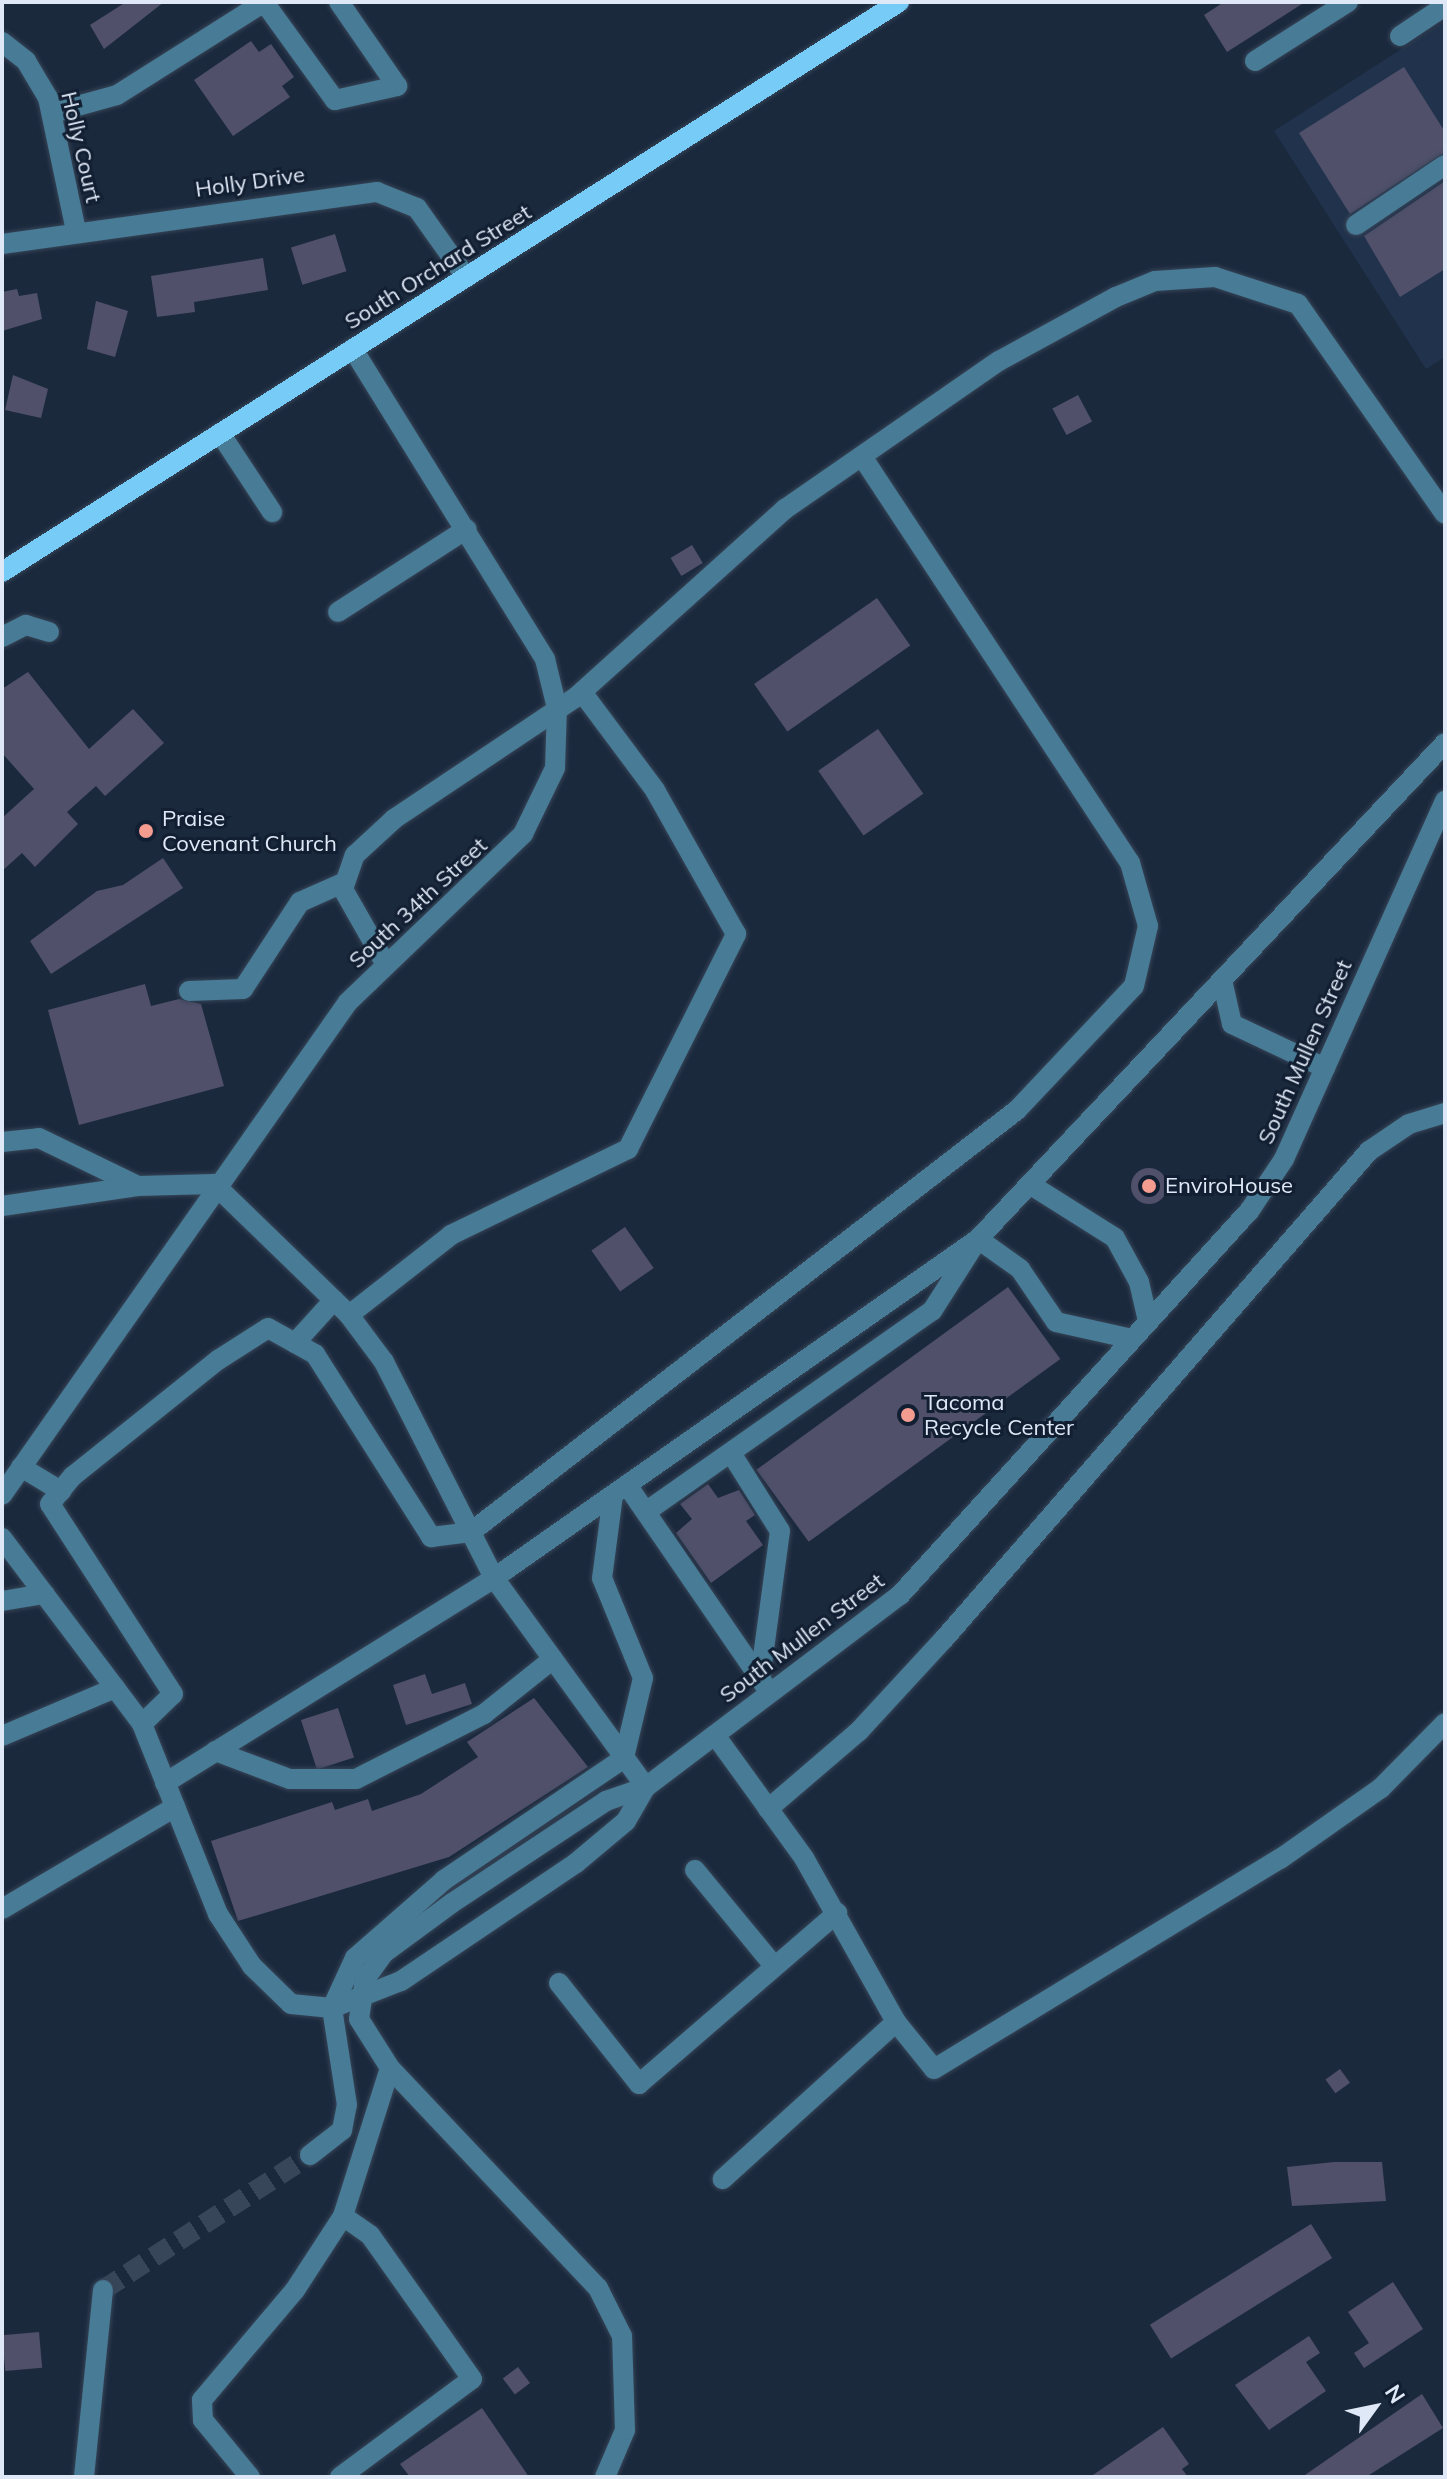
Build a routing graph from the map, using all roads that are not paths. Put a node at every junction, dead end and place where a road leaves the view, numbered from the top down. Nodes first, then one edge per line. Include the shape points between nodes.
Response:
1 (264, 2) edge
2 (339, 2) edge
3 (899, 2) edge
4 (1348, 2) edge
5 (1445, 6) edge
6 (1400, 36) dead end
7 (2, 42) edge
8 (1255, 61) dead end
9 (52, 113) junction
10 (1445, 165) edge
11 (1356, 225) dead end
12 (76, 231) junction
13 (2, 244) edge
14 (466, 277) junction
15 (353, 349) junction
16 (220, 433) junction
17 (862, 456) junction
18 (272, 512) dead end
19 (1445, 514) edge
20 (467, 529) junction
21 (2, 572) edge
22 (338, 612) dead end
23 (49, 632) dead end
24 (2, 637) edge
25 (582, 692) junction
26 (557, 708) junction
27 (1445, 743) edge
28 (1445, 801) edge
29 (345, 882) junction
30 (385, 963) junction
31 (1222, 980) junction
32 (189, 991) dead end
33 (1325, 1068) junction
34 (1445, 1113) edge
35 (2, 1142) edge
36 (214, 1184) junction
37 (1031, 1185) junction
38 (138, 1186) junction
39 (2, 1206) edge
40 (978, 1239) junction
41 (334, 1300) junction
42 (349, 1315) junction
43 (1148, 1321) junction
44 (1132, 1339) junction
45 (295, 1343) junction
46 (731, 1453) junction
47 (21, 1467) junction
48 (620, 1490) junction
49 (61, 1491) junction
50 (2, 1495) edge
51 (647, 1511) junction
52 (471, 1532) junction
53 (2, 1538) edge
54 (494, 1578) junction
55 (44, 1594) junction
56 (2, 1601) edge
57 (553, 1659) junction
58 (765, 1686) junction
59 (115, 1688) junction
60 (1445, 1723) edge
61 (142, 1724) junction
62 (715, 1735) junction
63 (2, 1736) edge
64 (215, 1751) junction
65 (624, 1758) junction
66 (165, 1783) junction
67 (646, 1787) junction
68 (175, 1807) junction
69 (768, 1809) junction
70 (695, 1870) dead end
71 (2, 1909) edge
72 (837, 1913) junction
73 (774, 1966) junction
74 (559, 1983) dead end
75 (332, 2008) junction
76 (359, 2009) junction
77 (896, 2022) junction
78 (390, 2068) junction
79 (310, 2155) tunnel mouth
80 (723, 2179) dead end
81 (343, 2216) junction
82 (103, 2290) dead end
83 (84, 2477) edge
84 (250, 2477) edge
85 (340, 2477) edge
86 (605, 2477) edge

1 - 2 street via 335,100 397,86
1 - 9 street via 117,95
3 - 14 main road, South Orchard Street
4 - 8 street
5 - 6 street
7 - 9 street, Holly Court via 37,76
9 - 12 street, Holly Court
10 - 11 street
12 - 13 street, Holly Drive
12 - 14 street, Holly Drive via 377,192 417,208
14 - 15 main road, South Orchard Street
15 - 16 main road, South Orchard Street
15 - 20 street, South 34th Street
16 - 18 street
16 - 21 main road, South Orchard Street
17 - 19 street via 999,361 1116,297 1155,281 1215,277 1298,304
17 - 25 street via 785,509
17 - 52 street via 1130,863 1148,926 1134,986 1005,1120
20 - 22 street
20 - 26 street, South 34th Street via 524,618
23 - 24 street via 26,625
25 - 26 street
25 - 42 street via 655,790 736,934 628,1149 451,1235
26 - 29 street via 394,819 355,855
26 - 30 street, South 34th Street via 555,768 523,834
27 - 31 street
28 - 33 street, South Mullen Street
29 - 30 street via 359,925
29 - 32 street via 300,902 243,989
30 - 36 street, South 34th Street
31 - 33 street via 1232,1024
31 - 37 street
33 - 43 street, South Mullen Street via 1284,1159 1250,1210
34 - 69 street via 1409,1124 1369,1151 944,1639 859,1731
35 - 38 street via 39,1138
36 - 38 street
36 - 41 street
36 - 47 street, South 34th Street
37 - 40 street
37 - 43 street via 1115,1238 1139,1282
38 - 39 street
40 - 44 street via 1020,1269 1056,1322
40 - 46 street via 932,1311
40 - 48 street
41 - 42 street
41 - 45 street
42 - 52 street via 384,1362
43 - 44 street, South Mullen Street
44 - 58 street, South Mullen Street via 900,1595
45 - 49 street via 268,1328 218,1360
45 - 52 street via 315,1354 431,1537
46 - 51 street
46 - 58 street via 780,1531
47 - 49 street
47 - 50 street, South 34th Street
48 - 51 street
48 - 54 street
48 - 65 street via 602,1578 643,1678
49 - 61 street via 50,1504 173,1694
51 - 58 street via 663,1546
52 - 54 street
53 - 55 street
54 - 57 street
54 - 64 street
55 - 56 street
55 - 59 street
57 - 64 street via 484,1714 356,1779 290,1779
57 - 65 street
58 - 62 street, South Mullen Street
59 - 61 street
59 - 63 street
60 - 77 street via 1381,1788 1280,1859 934,2069
61 - 66 street
62 - 67 street, South Mullen Street
62 - 69 street
64 - 66 street
65 - 67 street
65 - 75 street via 387,1925 349,1967
66 - 68 street
67 - 76 street via 626,1821 576,1863
67 - 76 street via 606,1801 384,1953
68 - 71 street
68 - 75 street via 218,1914 252,1966 291,2004
69 - 72 street
70 - 73 street
72 - 73 street
72 - 77 street
73 - 74 street via 639,2084
75 - 76 street
75 - 79 street via 347,2105 342,2130
76 - 78 street
77 - 80 street
78 - 81 street
78 - 86 street via 598,2288 622,2336 627,2390 625,2430
81 - 84 street via 295,2290 202,2400 203,2420
81 - 85 street via 370,2235 472,2379
82 - 83 street

